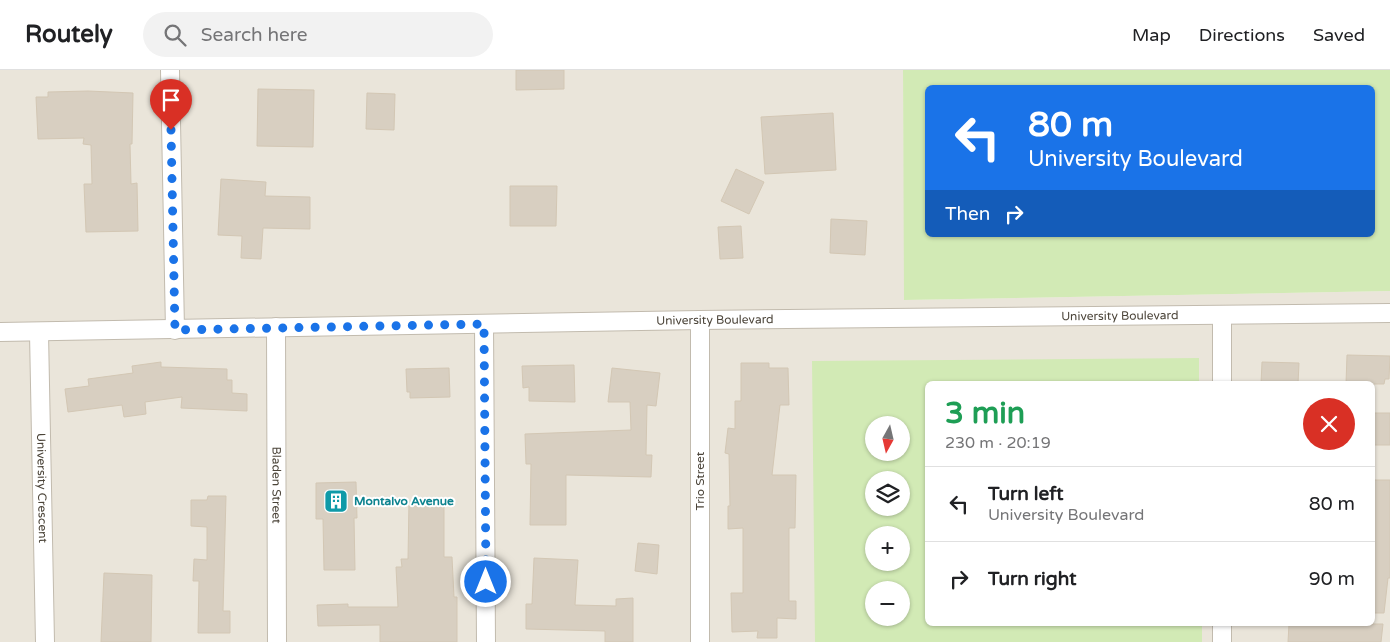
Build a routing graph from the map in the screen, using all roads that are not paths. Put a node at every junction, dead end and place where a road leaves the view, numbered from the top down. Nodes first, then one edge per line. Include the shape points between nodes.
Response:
1 (170, 70) edge
2 (1390, 312) edge
3 (1222, 315) junction
4 (700, 320) junction
5 (484, 324) junction
6 (276, 327) junction
7 (175, 330) junction
8 (0, 332) edge
9 (39, 333) junction
10 (1222, 381) edge
11 (1222, 626) edge
12 (45, 642) edge
13 (277, 642) edge
14 (486, 642) edge
15 (700, 642) edge
16 (1222, 642) edge

1 - 7 street
2 - 3 street, University Boulevard
3 - 4 street, University Boulevard
3 - 10 street
4 - 5 street, University Boulevard
4 - 15 street, Trio Street
5 - 6 street, University Boulevard
5 - 14 street
6 - 7 street, University Boulevard
6 - 13 street, Bladen Street
7 - 9 street, University Boulevard
8 - 9 street, University Boulevard
9 - 12 street, University Crescent
11 - 16 street

